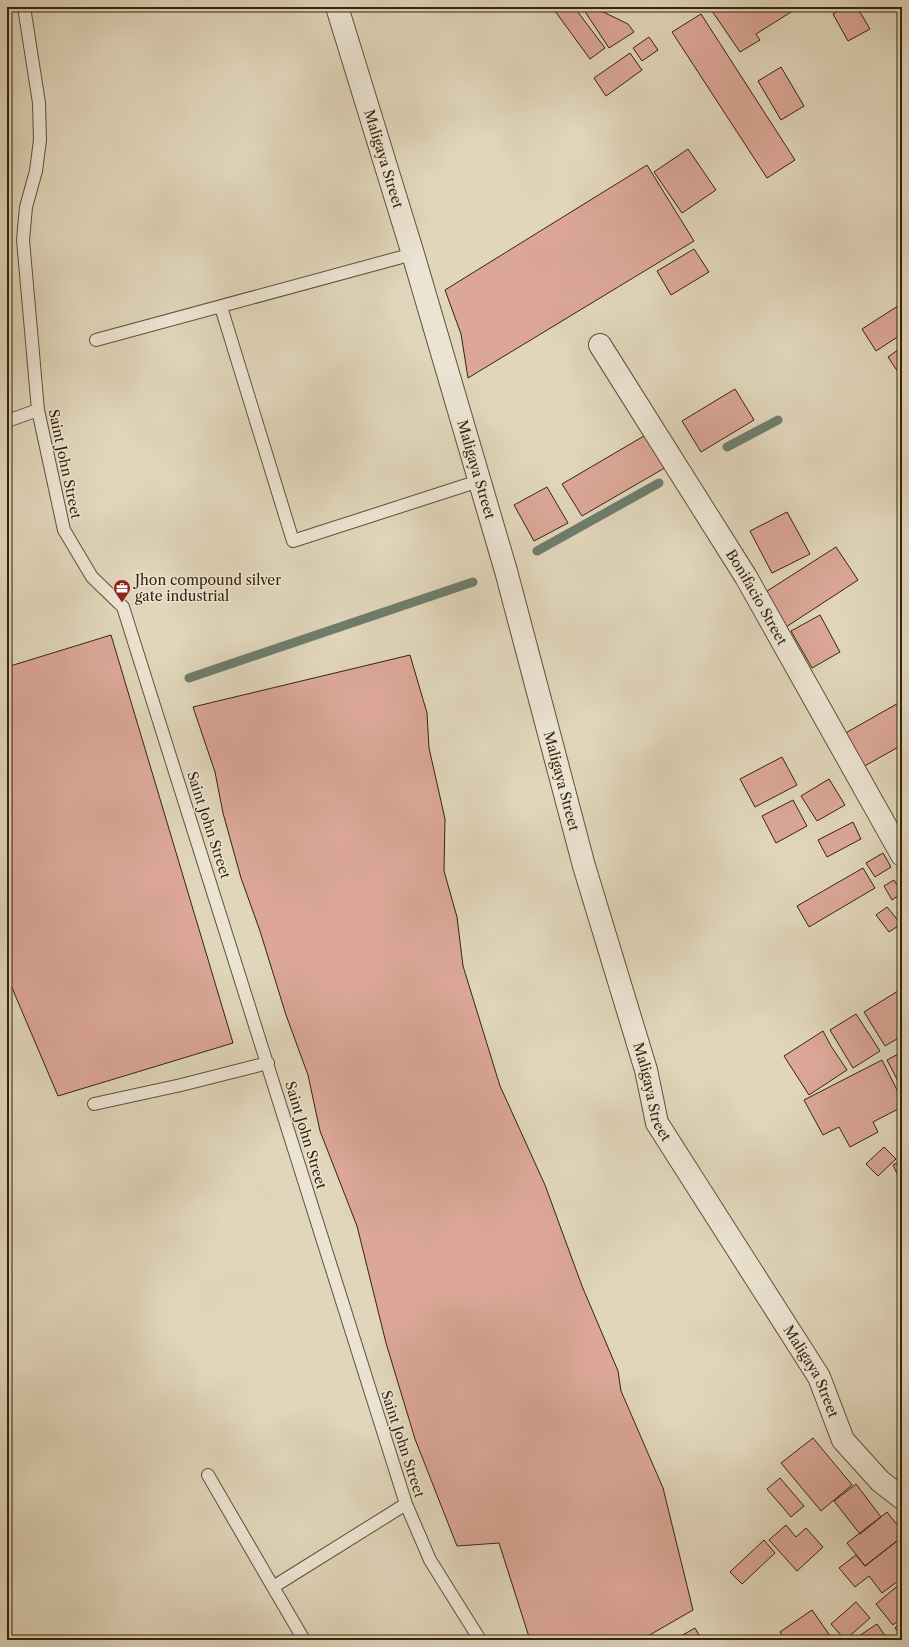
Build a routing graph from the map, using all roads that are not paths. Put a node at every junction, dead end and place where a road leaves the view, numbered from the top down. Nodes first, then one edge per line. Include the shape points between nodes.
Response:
1 (24, 7) edge
2 (337, 7) edge
3 (413, 254) junction
4 (221, 307) junction
5 (96, 340) dead end
6 (600, 345) dead end
7 (38, 410) junction
8 (7, 421) edge
9 (479, 481) junction
10 (902, 855) edge
11 (268, 1063) junction
12 (94, 1104) dead end
13 (208, 1475) dead end
14 (902, 1498) edge
15 (406, 1504) junction
16 (273, 1587) junction
17 (304, 1640) edge
18 (480, 1640) edge

1 - 7 lane, Saint John Street via 39,103 40,140 36,171 26,207 23,240
2 - 3 street, Maligaya Street
3 - 4 lane
3 - 9 street, Maligaya Street
4 - 5 lane
4 - 9 lane via 293,541
6 - 10 street, Bonifacio Street via 746,577
7 - 8 lane
7 - 11 lane, Saint John Street via 64,530 92,576 123,607
9 - 14 street, Maligaya Street via 506,571 584,866 646,1070 657,1123 819,1376 843,1440 880,1481
11 - 12 lane
11 - 15 lane, Saint John Street
13 - 16 lane
15 - 16 lane
15 - 18 lane, Saint John Street via 430,1560
16 - 17 lane

